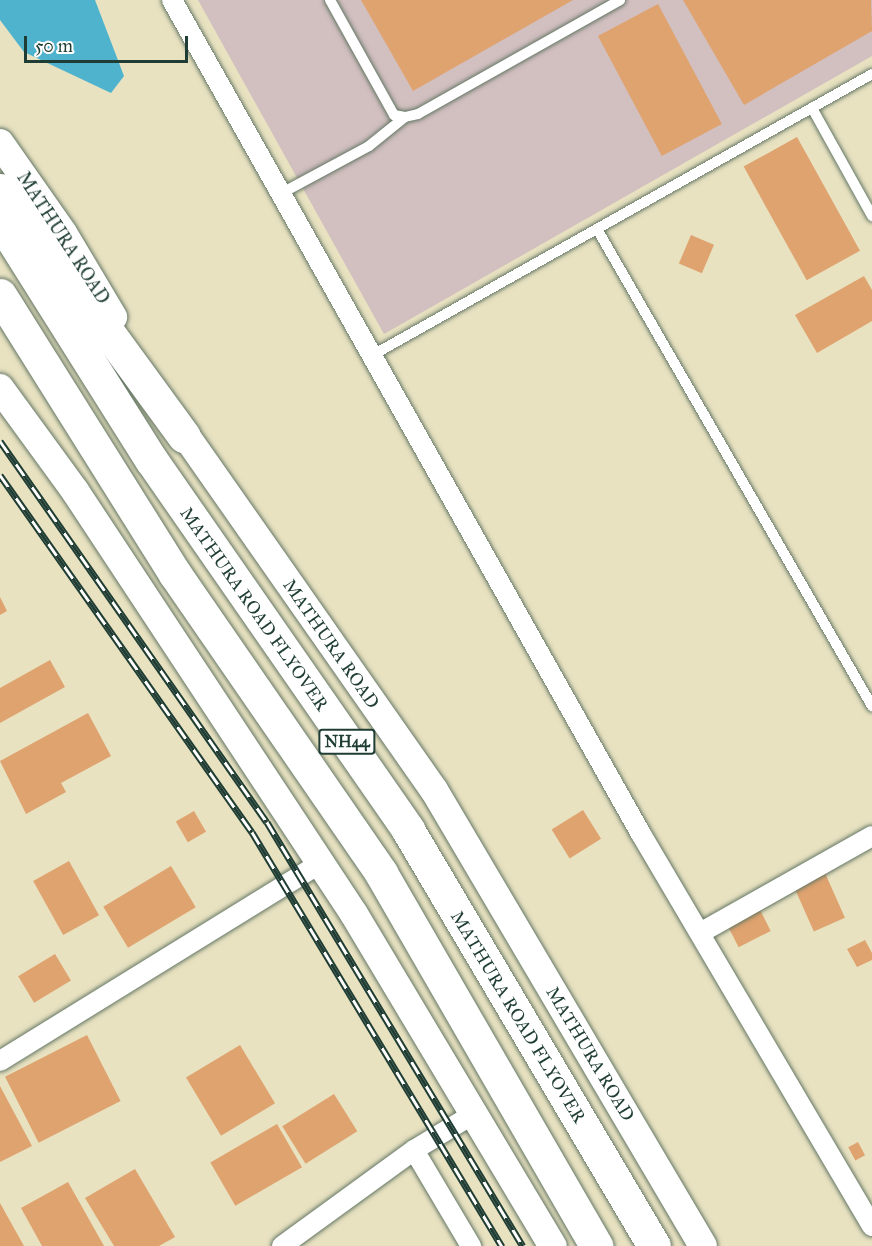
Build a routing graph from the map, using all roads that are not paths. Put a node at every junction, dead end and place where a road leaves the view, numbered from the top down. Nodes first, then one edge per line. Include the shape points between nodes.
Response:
1 (172, 0) edge
2 (330, 0) edge
3 (620, 0) edge
4 (872, 74) edge
5 (812, 108) junction
6 (405, 117) junction
7 (0, 142) edge
8 (0, 190) edge
9 (280, 194) junction
10 (872, 216) edge
11 (0, 220) edge
12 (597, 229) junction
13 (0, 295) edge
14 (0, 329) edge
15 (371, 356) junction
16 (57, 386) junction
17 (0, 388) edge
18 (184, 436) junction
19 (872, 706) edge
20 (872, 836) edge
21 (320, 863) junction
22 (700, 933) junction
23 (2, 1056) edge
24 (475, 1113) junction
25 (414, 1150) junction
26 (872, 1226) edge
27 (282, 1246) edge
28 (471, 1246) edge
29 (553, 1246) edge
30 (597, 1246) edge
31 (654, 1246) edge
32 (703, 1246) edge

1 - 9 street
2 - 6 lane via 394,115
3 - 6 lane via 418,114
4 - 5 lane
5 - 10 lane
5 - 12 lane
6 - 9 lane via 369,146
7 - 18 main road, MATHURA ROAD via 63,233
8 - 18 highway
9 - 15 street
11 - 31 highway, MATHURA ROAD FLYOVER / NH44 via 152,461 408,830
12 - 15 lane
12 - 19 lane
13 - 16 highway, NH44
14 - 16 highway
15 - 22 street
16 - 30 highway, NH44 via 175,574 381,873
17 - 21 main road via 75,491
18 - 32 main road, MATHURA ROAD via 434,790
20 - 22 street
21 - 23 street
21 - 24 main road
22 - 26 street
24 - 25 street
24 - 29 main road
25 - 27 street
25 - 28 street

